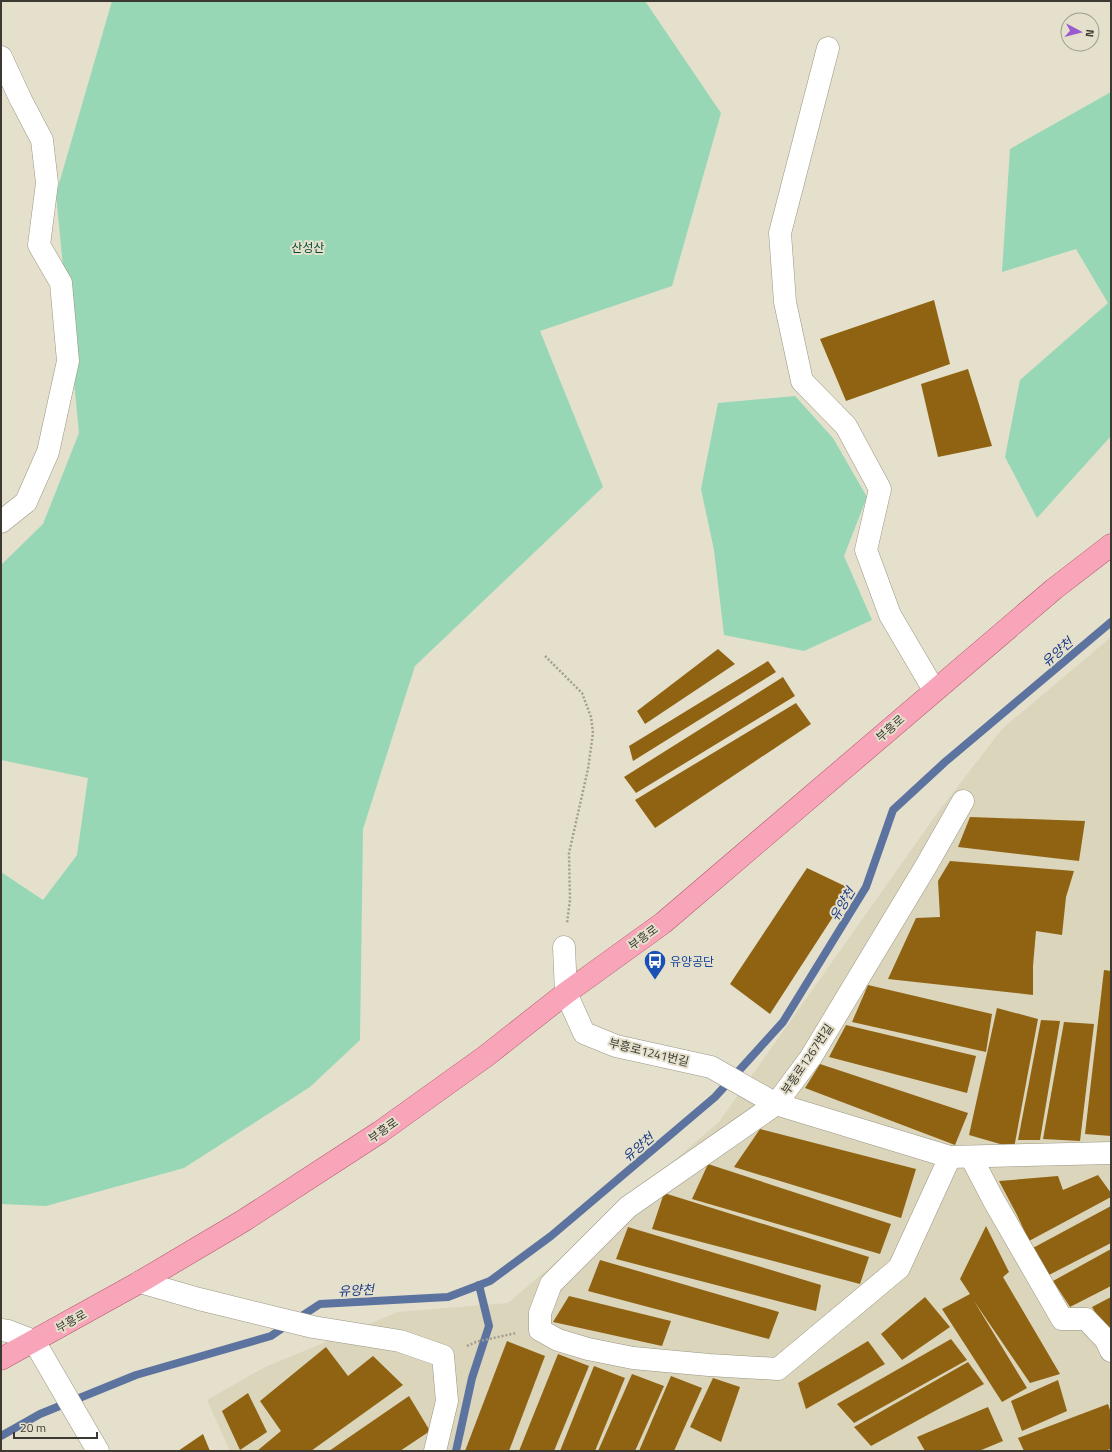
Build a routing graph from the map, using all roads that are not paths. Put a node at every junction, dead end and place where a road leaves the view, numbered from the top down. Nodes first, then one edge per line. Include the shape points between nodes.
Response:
1 (828, 48) dead end
2 (1, 56) edge
3 (1, 522) edge
4 (1111, 546) edge
5 (934, 690) junction
6 (963, 801) dead end
7 (564, 947) road end
8 (566, 992) junction
9 (776, 1104) junction
10 (1111, 1153) edge
11 (950, 1157) junction
12 (971, 1157) junction
13 (140, 1282) junction
14 (1, 1330) edge
15 (34, 1341) junction
16 (1111, 1351) edge
17 (1, 1359) edge
18 (98, 1451) edge
19 (435, 1451) edge

1 - 5 street via 780,233 785,302 802,381 846,426 880,489 866,550 890,615
2 - 3 street via 42,140 47,183 39,245 60,283 68,361 48,452 26,502
4 - 5 main road, 부흥로 via 1054,589
5 - 8 main road, 부흥로 via 662,923
6 - 9 street, 부흥로1267번길 via 811,1057
7 - 8 street
8 - 9 street, 부흥로1241번길 via 584,1033 616,1046 711,1067
8 - 13 main road, 부흥로 via 486,1056 380,1132 244,1221
9 - 11 street, 부흥로1267번길
9 - 11 street via 628,1207 552,1284 540,1313 540,1330 558,1340 633,1358 778,1369 899,1268
10 - 12 street, 부흥로1267번길
11 - 12 street, 부흥로1267번길
12 - 16 street via 1062,1319 1086,1319 1106,1340
13 - 15 main road, 부흥로
13 - 19 street via 313,1327 400,1341 443,1356 447,1401
14 - 15 street
15 - 17 main road, 부흥로
15 - 18 street

